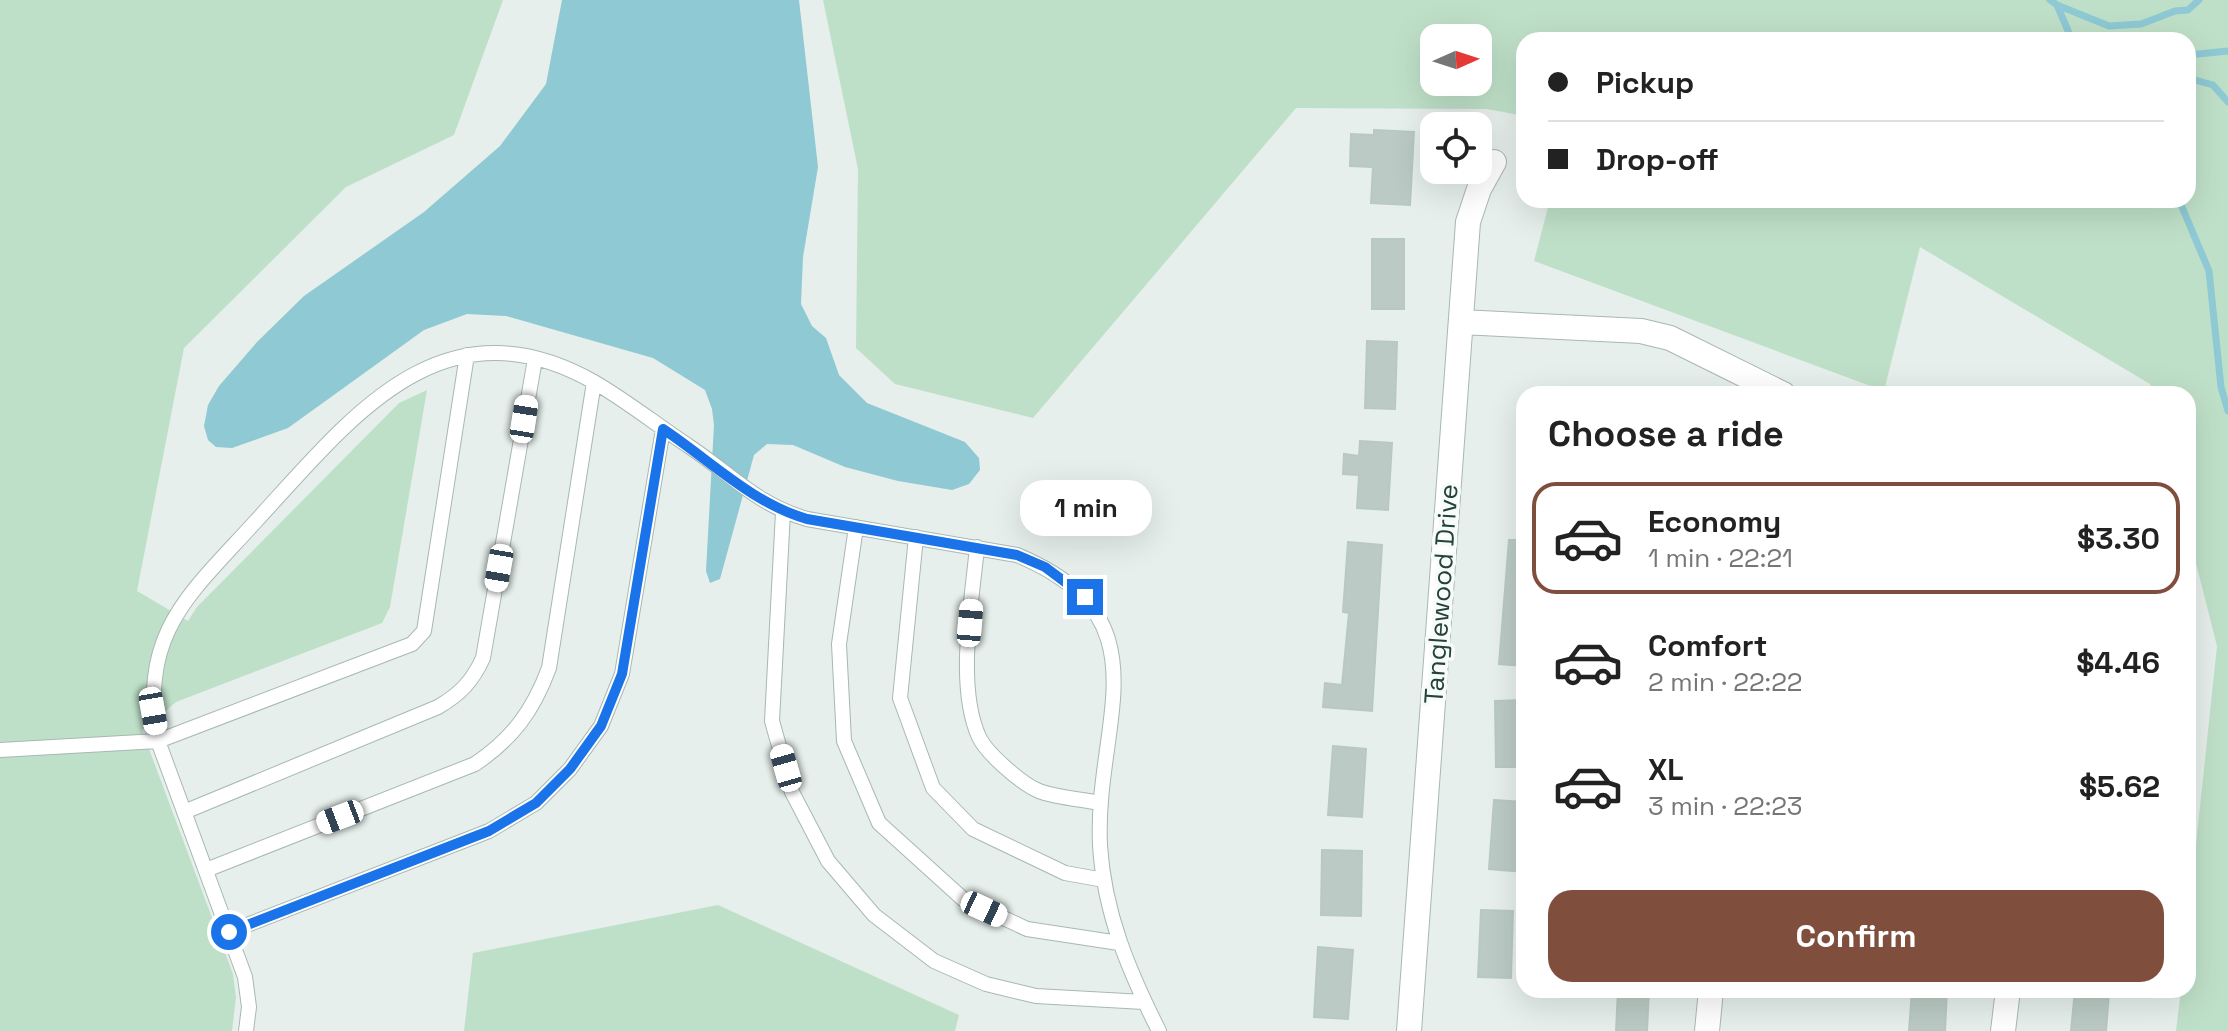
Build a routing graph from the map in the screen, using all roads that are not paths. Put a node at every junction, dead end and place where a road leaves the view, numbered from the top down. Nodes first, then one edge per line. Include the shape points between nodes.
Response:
1 (1494, 162) dead end
2 (1461, 322) junction
3 (467, 355) junction
4 (535, 359) junction
5 (594, 382) junction
6 (1760, 386) edge
7 (663, 429) junction
8 (783, 512) junction
9 (856, 527) junction
10 (916, 537) junction
11 (977, 547) junction
12 (158, 741) junction
13 (0, 750) edge
14 (1100, 803) junction
15 (184, 812) junction
16 (206, 870) junction
17 (1104, 880) junction
18 (229, 932) junction
19 (1119, 943) junction
20 (1710, 998) edge
21 (2007, 998) edge
22 (1144, 1002) junction
23 (246, 1031) edge
24 (1159, 1031) edge
25 (1409, 1031) edge
26 (1707, 1031) edge
27 (2003, 1031) edge

1 - 2 street, Tanglewood Drive via 1468,222
2 - 6 street via 1641,331 1670,338
2 - 25 street, Tanglewood Drive
3 - 4 lane
3 - 12 lane via 400,381 375,398 184,603 169,627 153,681
3 - 12 lane via 424,631 412,644
4 - 5 lane
4 - 15 lane via 483,658 473,679 438,707
5 - 7 lane
5 - 16 lane via 549,668 523,720 501,746 475,764
7 - 8 lane
7 - 18 lane via 622,674 601,726 570,769 536,803 489,831
8 - 9 lane
8 - 22 lane via 772,721 792,792 828,861 874,915 934,961 986,984 1036,996
9 - 10 lane
9 - 19 lane via 839,644 844,741 879,823 963,899 1027,929
10 - 11 lane
10 - 17 lane via 900,698 933,788 973,829 1065,873
11 - 14 lane via 968,649 969,697 980,739 1009,771 1039,791
11 - 14 lane via 1045,567 1095,609 1114,662 1115,687
12 - 13 lane
12 - 15 lane
14 - 17 lane
15 - 16 lane
16 - 18 lane
17 - 19 lane
18 - 23 lane via 248,989
19 - 22 lane
20 - 26 street
21 - 27 street
22 - 24 lane

